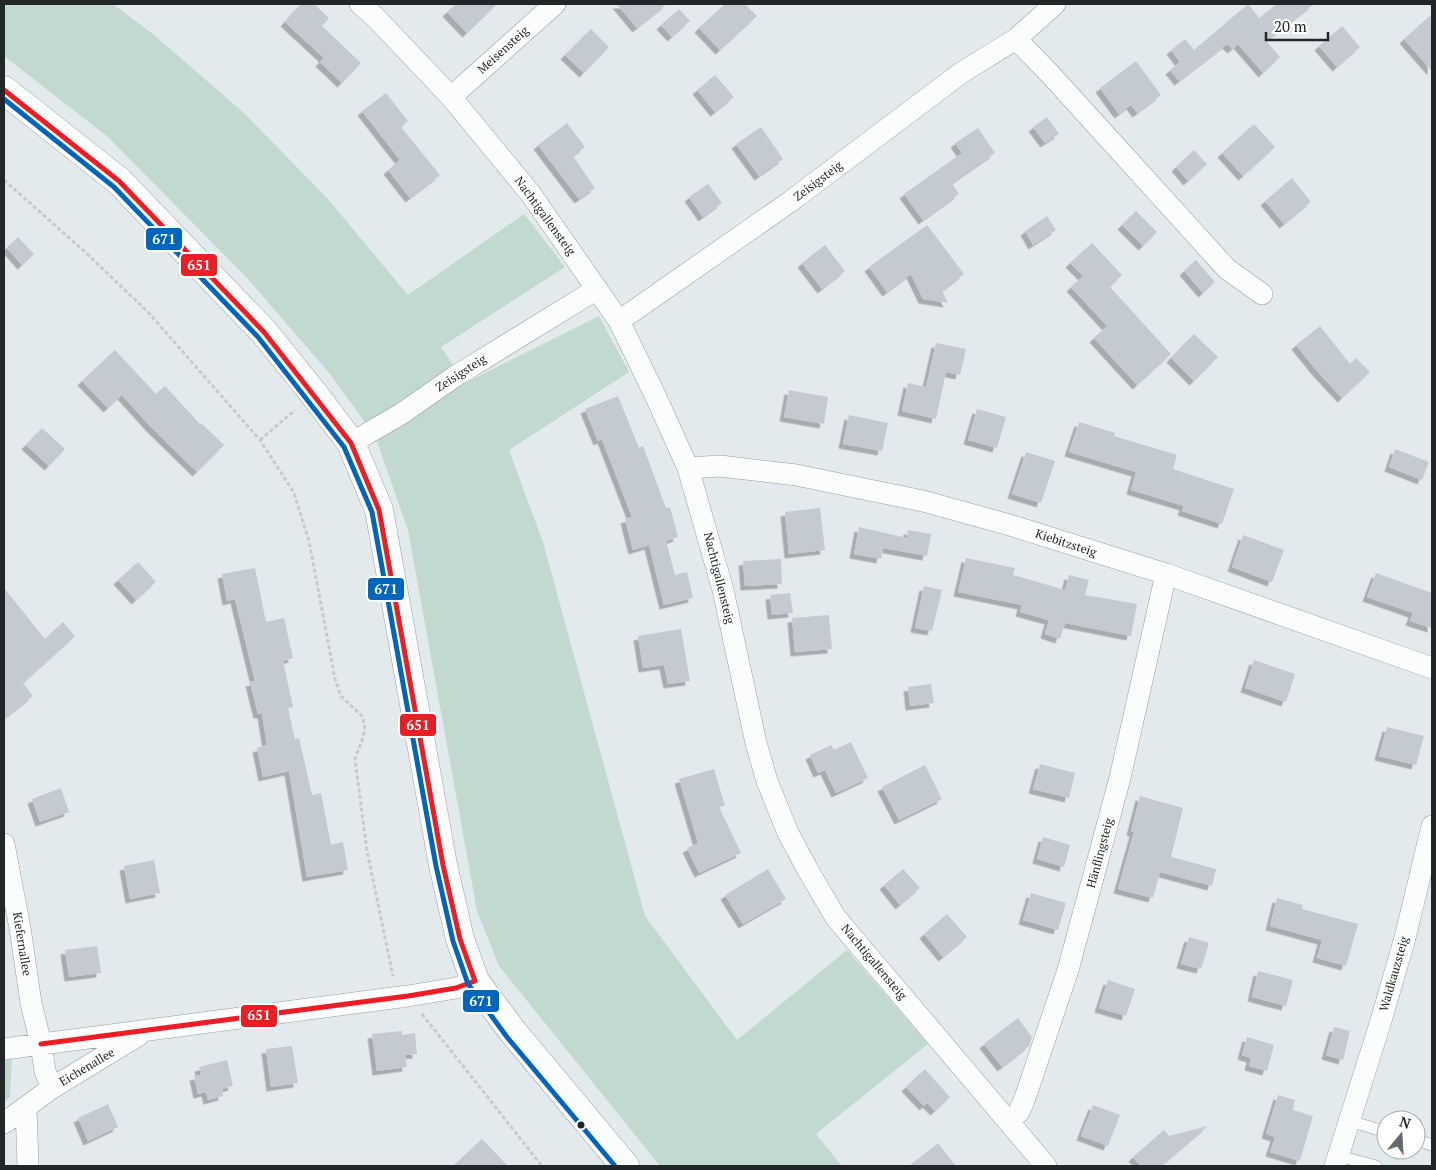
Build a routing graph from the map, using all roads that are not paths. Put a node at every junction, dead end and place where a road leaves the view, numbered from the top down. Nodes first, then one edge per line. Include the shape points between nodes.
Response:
1 (360, 4) edge
2 (555, 4) edge
3 (1055, 4) edge
4 (1016, 38) junction
5 (4, 90) edge
6 (451, 97) junction
7 (597, 289) junction
8 (1262, 294) dead end
9 (619, 321) junction
10 (351, 443) junction
11 (688, 468) junction
12 (1166, 574) junction
13 (1432, 668) edge
14 (1432, 826) edge
15 (4, 844) edge
16 (475, 981) junction
17 (148, 1030) junction
18 (41, 1044) junction
19 (4, 1049) edge
20 (52, 1088) junction
21 (26, 1107) junction
22 (1009, 1121) junction
23 (1350, 1121) junction
24 (4, 1123) edge
25 (1376, 1129) edge
26 (1337, 1161) edge
27 (28, 1166) edge
28 (626, 1166) edge
29 (1046, 1166) edge
30 (1376, 1166) edge

1 - 6 street, Nachtigallensteig
2 - 6 street, Meisensteig
3 - 4 street, Zeisigsteig
4 - 8 street via 1227,268
4 - 9 street, Zeisigsteig via 961,73 791,201
5 - 10 main road via 120,181 264,332
6 - 7 street, Nachtigallensteig via 530,192
7 - 9 street, Nachtigallensteig
7 - 10 street, Zeisigsteig
9 - 11 street, Nachtigallensteig
10 - 16 main road via 379,510 443,865 460,939
11 - 12 street, Kiebitzsteig via 720,466 796,475 923,501
11 - 22 street, Nachtigallensteig via 724,590 766,781 788,833 836,918
12 - 13 street, Kiebitzsteig
12 - 22 street, Hänflingsteig via 1120,778 1068,970 1025,1098
14 - 23 street, Waldkauzsteig via 1405,938
15 - 18 street, Kiefernallee
16 - 17 street, Eichenallee via 456,988 408,996
16 - 28 main road via 513,1032
17 - 18 street, Eichenallee
17 - 20 street, Eichenallee
18 - 19 street, Eichenallee
18 - 20 street, Eichenallee via 45,1071
20 - 21 street, Eichenallee
21 - 24 street, Eichenallee
21 - 27 street
22 - 29 street, Nachtigallensteig
23 - 25 lane
23 - 26 street, Waldkauzsteig
26 - 30 lane, Waldkauzsteig

